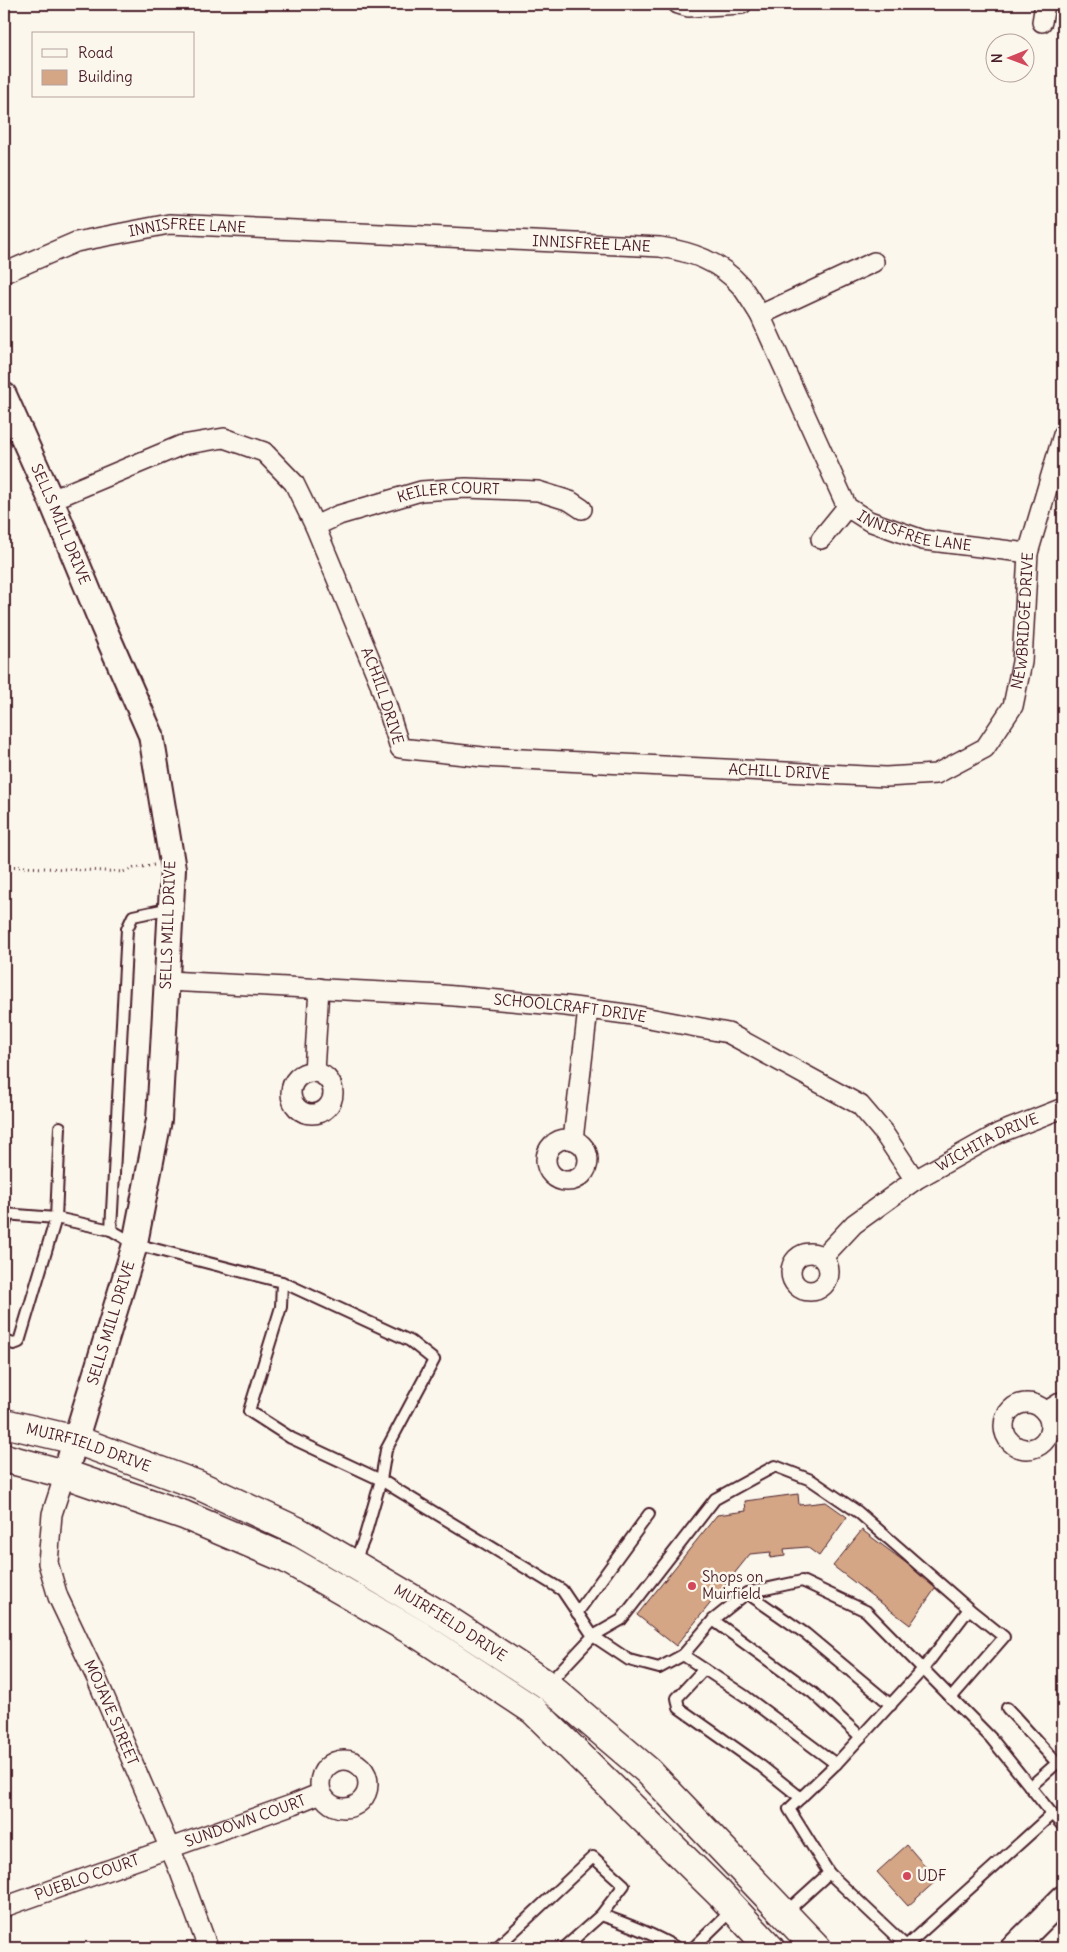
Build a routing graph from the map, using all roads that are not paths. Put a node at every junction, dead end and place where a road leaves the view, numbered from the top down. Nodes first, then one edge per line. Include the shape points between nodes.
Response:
1 (678, 4) edge
2 (742, 4) edge
3 (874, 262) dead end
4 (4, 273) edge
5 (760, 315) junction
6 (6, 409) edge
7 (1063, 435) edge
8 (51, 500) junction
9 (847, 507) junction
10 (582, 509) dead end
11 (315, 526) junction
12 (821, 539) dead end
13 (1028, 553) junction
14 (936, 774) joint
15 (171, 908) junction
16 (167, 981) junction
17 (319, 988) junction
18 (588, 1009) junction
19 (314, 1072) dead end
20 (1063, 1108) edge
21 (60, 1127) dead end
22 (574, 1140) dead end
23 (915, 1180) junction
24 (6, 1215) edge
25 (56, 1218) junction
26 (4, 1228) edge
27 (111, 1230) junction
28 (135, 1244) junction
29 (823, 1257) dead end
30 (282, 1282) junction
31 (4, 1341) edge
32 (1063, 1401) edge
33 (1045, 1412) dead end
34 (4, 1423) edge
35 (76, 1440) junction
36 (4, 1458) edge
37 (65, 1474) junction
38 (381, 1480) junction
39 (649, 1514) dead end
40 (354, 1564) junction
41 (748, 1593) junction
42 (970, 1609) junction
43 (577, 1613) junction
44 (713, 1620) junction
45 (593, 1636) junction
46 (683, 1655) junction
47 (704, 1669) junction
48 (923, 1669) junction
49 (539, 1697) junction
50 (951, 1698) junction
51 (891, 1705) junction
52 (1007, 1708) dead end
53 (861, 1737) junction
54 (836, 1764) junction
55 (1030, 1787) junction
56 (321, 1793) dead end
57 (801, 1798) junction
58 (1052, 1814) junction
59 (1063, 1826) edge
60 (170, 1849) junction
61 (829, 1873) junction
62 (1063, 1898) edge
63 (4, 1907) edge
64 (733, 1909) junction
65 (784, 1914) junction
66 (601, 1915) junction
67 (1016, 1947) edge
68 (208, 1948) edge
69 (496, 1948) edge
70 (564, 1948) edge
71 (677, 1948) edge
72 (692, 1948) edge
73 (770, 1948) edge
74 (817, 1948) edge

1 - 2 street via 688,7
3 - 5 street
4 - 5 street, INNISFREE LANE via 76,242 170,224 660,247 687,251 721,267 742,287
5 - 9 street, INNISFREE LANE
6 - 8 street, SELLS MILL DRIVE
7 - 13 street, NEWBRIDGE DRIVE
8 - 11 street, ACHILL DRIVE via 182,445 224,438 264,452 294,483
8 - 15 street, SELLS MILL DRIVE via 151,735 172,864
9 - 12 street
9 - 13 street, INNISFREE LANE via 869,521 923,540
10 - 11 street, KEILER COURT via 570,501 538,491 466,488 421,491 339,515
11 - 14 street, ACHILL DRIVE via 379,681 400,748 482,757 886,777
13 - 14 street, NEWBRIDGE DRIVE via 1022,662 1013,706 985,748
15 - 16 street, SELLS MILL DRIVE
15 - 27 lane via 133,916 127,929
16 - 17 street, SCHOOLCRAFT DRIVE
16 - 28 street, SELLS MILL DRIVE via 159,1120
17 - 18 street, SCHOOLCRAFT DRIVE
17 - 19 street
18 - 22 street
18 - 23 street, SCHOOLCRAFT DRIVE via 632,1014 728,1033 860,1106 883,1132
20 - 23 street, WICHITA DRIVE via 999,1133
21 - 25 lane
23 - 29 street, WICHITA DRIVE via 854,1224
24 - 25 lane
24 - 26 lane
25 - 27 lane
25 - 31 lane via 19,1342
27 - 28 lane
28 - 30 lane
28 - 35 street, SELLS MILL DRIVE
30 - 38 lane via 281,1307 249,1411 291,1438
30 - 38 lane via 410,1341 434,1360 386,1450
32 - 33 street
34 - 35 main road, MUIRFIELD DRIVE
35 - 37 street, SELLS MILL DRIVE
35 - 40 main road, MUIRFIELD DRIVE via 198,1485 297,1531
36 - 37 main road, MUIRFIELD DRIVE
37 - 49 main road, MUIRFIELD DRIVE via 184,1515 287,1559 421,1636
37 - 60 street, MOJAVE STREET via 52,1514 48,1563 58,1597
38 - 40 lane
38 - 43 lane via 562,1590
39 - 43 lane
40 - 49 main road, MUIRFIELD DRIVE via 440,1615
41 - 44 lane
41 - 48 lane via 802,1581 866,1612
41 - 51 lane via 806,1634
42 - 45 lane via 858,1512 811,1480 775,1466 715,1499 621,1620
42 - 48 lane
42 - 50 lane via 1004,1637
43 - 45 lane
44 - 46 lane
44 - 53 lane via 813,1693
45 - 46 lane via 629,1660 659,1668
45 - 49 lane
46 - 47 lane
47 - 54 lane
47 - 57 lane via 677,1698 679,1708
48 - 50 lane
48 - 51 lane
49 - 64 main road, MUIRFIELD DRIVE via 628,1802
49 - 65 main road, MUIRFIELD DRIVE via 648,1771
50 - 55 lane via 991,1738
51 - 53 lane
52 - 55 lane via 1057,1762
53 - 54 lane
54 - 57 lane
55 - 58 lane
56 - 60 street, SUNDOWN COURT
57 - 61 lane via 789,1809
58 - 59 lane
58 - 61 lane via 906,1946
60 - 63 street, PUEBLO COURT
60 - 68 street, MOJAVE STREET
61 - 65 lane
62 - 67 street
64 - 72 lane
64 - 73 main road, MUIRFIELD DRIVE
65 - 74 main road, MUIRFIELD DRIVE
66 - 69 lane via 624,1885 593,1857
66 - 70 lane
66 - 71 lane

